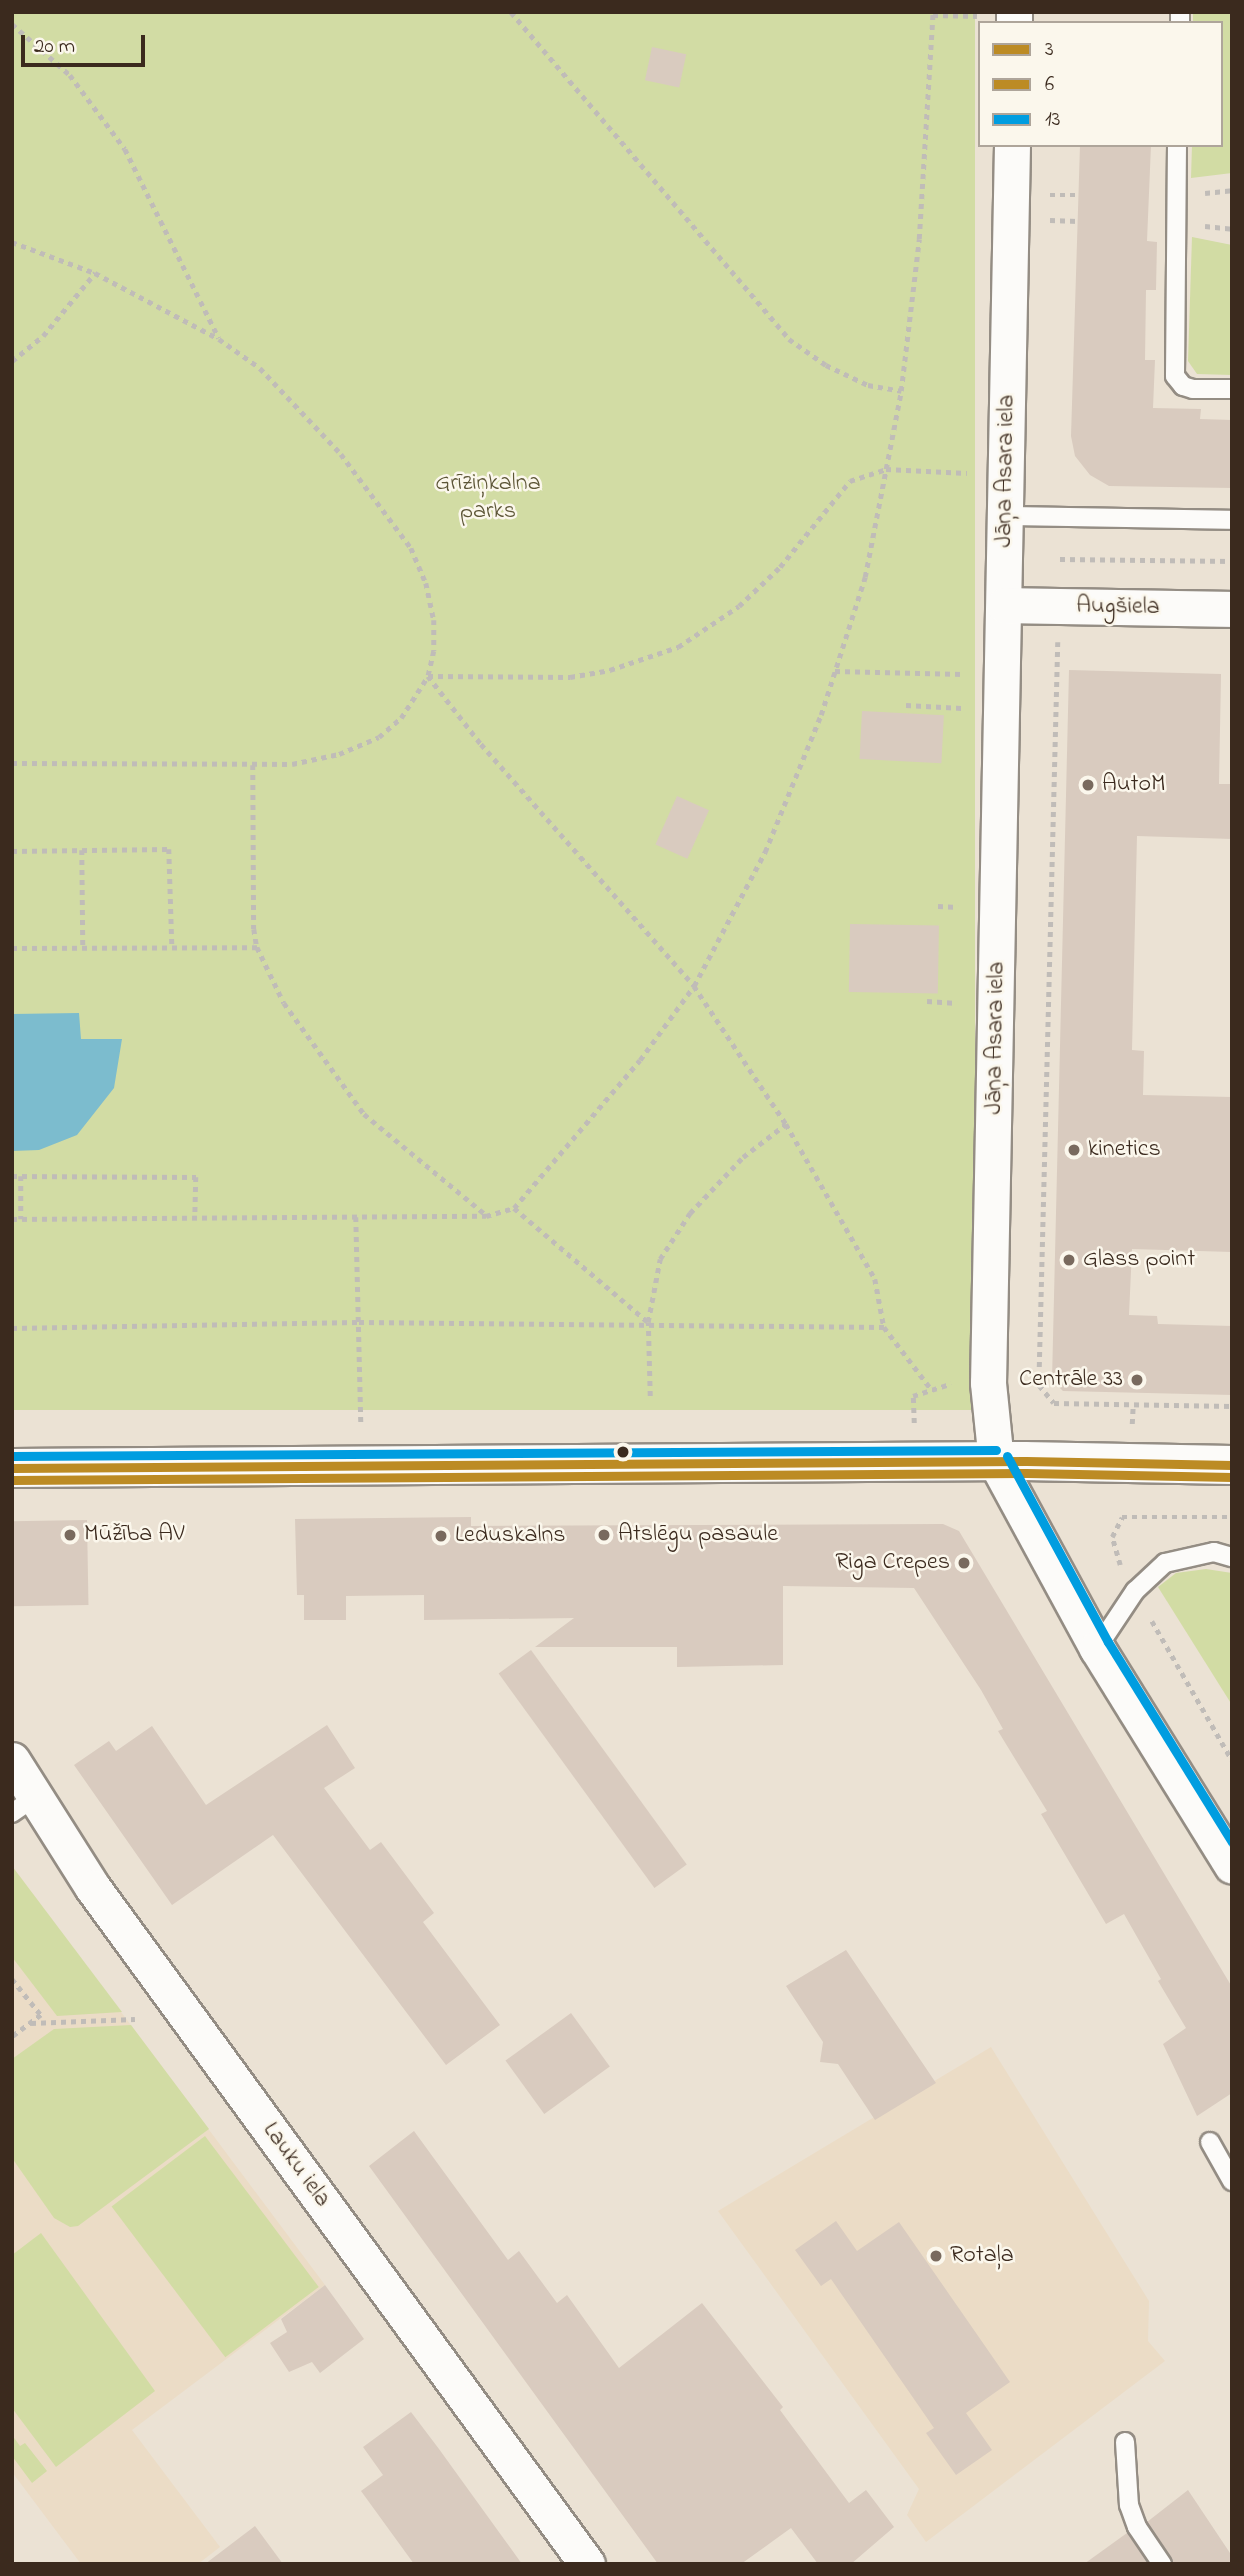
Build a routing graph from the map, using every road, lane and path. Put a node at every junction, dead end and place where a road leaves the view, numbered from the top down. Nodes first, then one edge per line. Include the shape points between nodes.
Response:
1 (511, 12) edge
2 (933, 12) edge
3 (12, 24) edge
4 (1012, 147) edge
5 (1177, 147) edge
6 (1039, 195) dead end
7 (1079, 195) dead end
8 (1038, 220) dead end
9 (1078, 221) dead end
10 (12, 242) edge
11 (94, 273) junction
12 (219, 339) junction
13 (12, 361) edge
14 (1232, 389) edge
15 (901, 391) junction
16 (886, 469) junction
17 (978, 473) dead end
18 (1006, 516) junction
19 (1232, 520) edge
20 (1060, 559) dead end
21 (1232, 561) edge
22 (1004, 606) junction
23 (1232, 609) edge
24 (1058, 633) dead end
25 (835, 671) junction
26 (974, 674) dead end
27 (428, 676) junction
28 (906, 705) dead end
29 (973, 708) dead end
30 (12, 763) edge
31 (253, 765) junction
32 (82, 850) junction
33 (12, 851) edge
34 (938, 906) dead end
35 (970, 907) dead end
36 (83, 947) junction
37 (172, 947) junction
38 (257, 947) junction
39 (12, 948) edge
40 (694, 986) junction
41 (927, 1001) dead end
42 (968, 1003) dead end
43 (786, 1124) junction
44 (21, 1175) junction
45 (12, 1176) edge
46 (514, 1208) junction
47 (486, 1216) junction
48 (195, 1217) junction
49 (356, 1217) junction
50 (12, 1219) edge
51 (21, 1219) junction
52 (359, 1322) junction
53 (648, 1322) junction
54 (884, 1327) junction
55 (12, 1328) edge
56 (959, 1382) dead end
57 (931, 1390) junction
58 (650, 1396) dead end
59 (1133, 1404) junction
60 (1232, 1406) edge
61 (1132, 1430) dead end
62 (914, 1431) dead end
63 (996, 1462) junction
64 (362, 1465) junction
65 (1232, 1465) edge
66 (12, 1468) edge
67 (1232, 1517) edge
68 (1232, 1557) edge
69 (1135, 1591) junction
70 (1097, 1648) junction
71 (12, 1760) edge
72 (1232, 1760) edge
73 (25, 1804) edge
74 (1232, 1865) edge
75 (12, 1979) edge
76 (135, 2019) dead end
77 (31, 2023) junction
78 (12, 2037) edge
79 (1210, 2142) dead end
80 (1232, 2181) edge
81 (1125, 2442) dead end
82 (587, 2564) edge
83 (1163, 2564) edge

1 - 15 path via 789,339 826,365 868,385
2 - 15 path via 919,239
3 - 12 path via 70,75 125,149
4 - 18 street, Jāņa Asara iela
5 - 14 lane via 1175,376 1183,386 1194,389
6 - 7 path
8 - 9 path
10 - 11 path
11 - 12 path
11 - 13 path via 43,335
12 - 27 path via 260,368 341,454 411,548 426,583 434,620
15 - 16 path
16 - 17 path
16 - 25 path via 865,577
16 - 27 path via 850,481 780,567 739,606 678,647 610,670 570,677
18 - 19 lane
18 - 22 street, Jāņa Asara iela
20 - 21 path
22 - 23 street, Augšiela
22 - 63 street, Jāņa Asara iela via 988,1383
24 - 59 path via 1039,1385 1054,1403
25 - 26 path
25 - 40 path via 765,852
27 - 31 path via 401,718 379,737 339,754 292,764
27 - 40 path via 481,744
28 - 29 path
30 - 31 path
31 - 38 path
32 - 33 path
32 - 36 path
32 - 37 path via 169,849
34 - 35 path
36 - 37 path
36 - 39 path
37 - 38 path
38 - 47 path via 284,1003 364,1114
40 - 43 path
40 - 46 path via 590,1123
41 - 42 path
43 - 53 path via 743,1157 690,1213 660,1259
43 - 54 path via 875,1279
44 - 45 path
44 - 48 path via 196,1177
44 - 51 path
46 - 47 path
46 - 53 path
47 - 49 path
48 - 49 path
48 - 51 path
49 - 52 path
50 - 51 path
52 - 53 path
52 - 55 path
52 - 64 path
53 - 54 path
53 - 58 path
54 - 57 path
56 - 57 path
57 - 62 path via 913,1396
59 - 60 path
59 - 61 path
63 - 64 main road
63 - 65 main road
63 - 70 street, Jāņa Asara iela
64 - 66 main road
67 - 69 path via 1122,1517 1115,1523 1113,1549
68 - 69 lane via 1214,1552 1165,1563
69 - 70 lane
69 - 72 path
70 - 74 street, Jāņa Asara iela
71 - 73 street, Lauku iela
73 - 82 street, Lauku iela via 93,1888
75 - 77 path via 41,2015
76 - 77 path
77 - 78 path
79 - 80 lane
81 - 83 lane via 1129,2505 1137,2527

